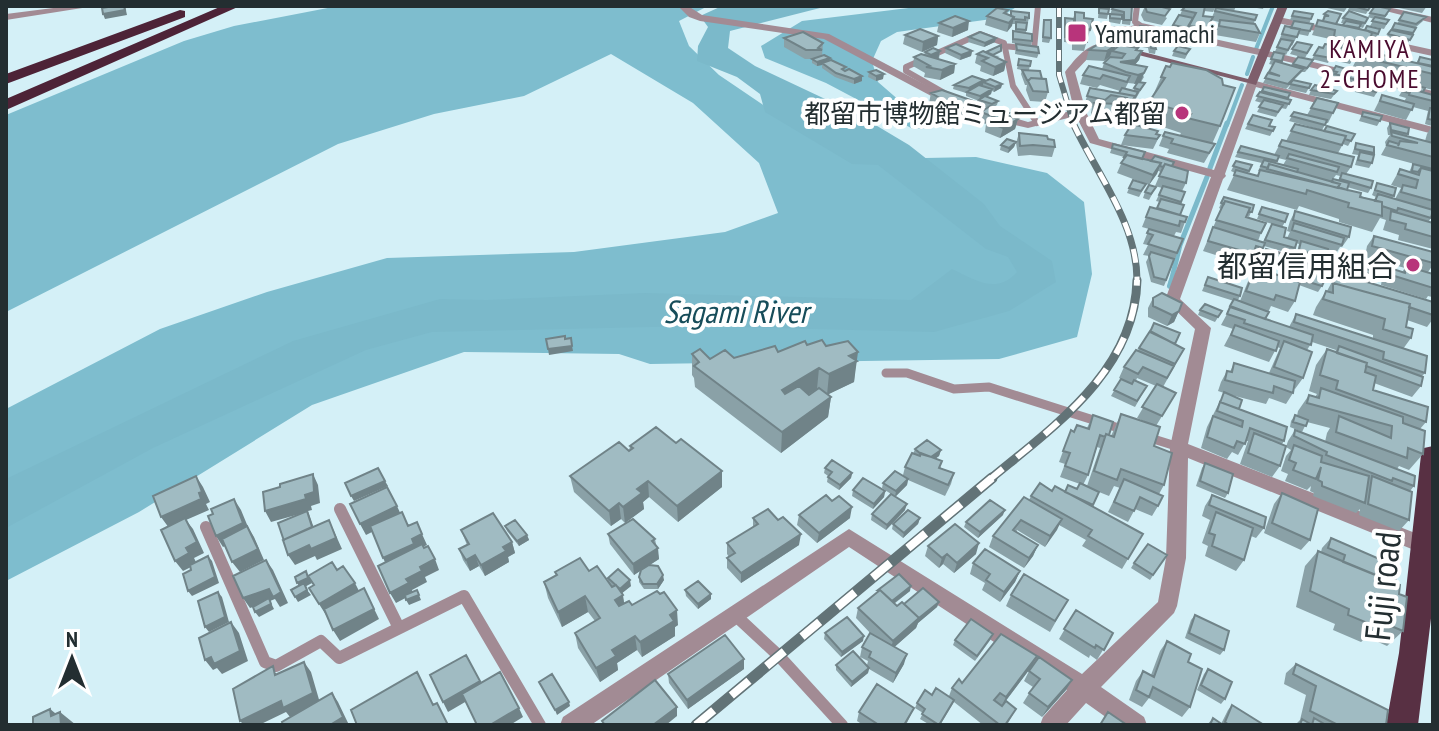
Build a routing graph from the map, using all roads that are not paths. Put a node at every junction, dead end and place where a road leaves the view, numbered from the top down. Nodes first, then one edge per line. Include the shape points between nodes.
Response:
1 (90, 6) edge
2 (202, 6) edge
3 (208, 6) edge
4 (233, 6) edge
5 (683, 6) edge
6 (1038, 6) edge
7 (1137, 6) edge
8 (1283, 6) edge
9 (1371, 6) edge
10 (6, 17) edge
11 (1278, 20) junction
12 (1433, 20) edge
13 (1141, 26) junction
14 (1132, 29) junction
15 (1333, 32) edge
16 (1347, 34) edge
17 (1103, 45) junction
18 (1004, 46) junction
19 (1135, 53) junction
20 (1264, 53) junction
21 (1433, 53) edge
22 (6, 79) edge
23 (1252, 83) junction
24 (6, 91) edge
25 (1433, 94) edge
26 (952, 100) junction
27 (6, 105) edge
28 (1080, 112) junction
29 (1037, 123) junction
30 (1433, 131) edge
31 (1220, 176) junction
32 (1269, 253) edge
33 (1380, 288) edge
34 (886, 373) dead end
35 (1179, 447) junction
36 (1433, 455) edge
37 (340, 509) dead end
38 (206, 527) edge
39 (1426, 546) junction
40 (735, 615) junction
41 (399, 628) junction
42 (1423, 658) edge
43 (1084, 688) junction
44 (540, 725) edge
45 (571, 725) edge
46 (842, 725) edge
47 (1051, 725) edge
48 (1136, 725) edge
49 (1402, 725) edge

1 - 10 street
2 - 22 highway
3 - 24 highway
4 - 27 highway
5 - 26 street via 700,18 826,36
6 - 18 lane via 1034,49
7 - 13 lane via 1135,22
8 - 11 main road
9 - 12 street
11 - 15 lane
11 - 20 main road
13 - 14 lane
13 - 20 lane
14 - 17 lane via 1105,30
14 - 19 lane
16 - 21 lane
17 - 19 main road
17 - 28 street via 1088,52 1070,72
18 - 26 lane via 975,35 906,67
18 - 29 lane via 1018,101
19 - 23 main road
20 - 23 main road
20 - 25 street
23 - 30 street
23 - 31 street
26 - 29 street via 1015,122
28 - 29 street
28 - 31 street via 1094,141
31 - 35 street via 1206,232 1172,300 1203,328
32 - 33 street
34 - 35 lane via 907,373 954,389 989,387
35 - 39 street
35 - 43 street via 1176,558 1167,606
36 - 39 highway, Fuji road
37 - 41 lane
38 - 41 lane via 265,662 276,666 321,641 339,658
39 - 42 highway, Fuji road
40 - 43 street via 849,537
40 - 45 street
40 - 46 lane
41 - 44 lane via 464,596
42 - 49 highway, Fuji road
43 - 47 street
43 - 48 street

